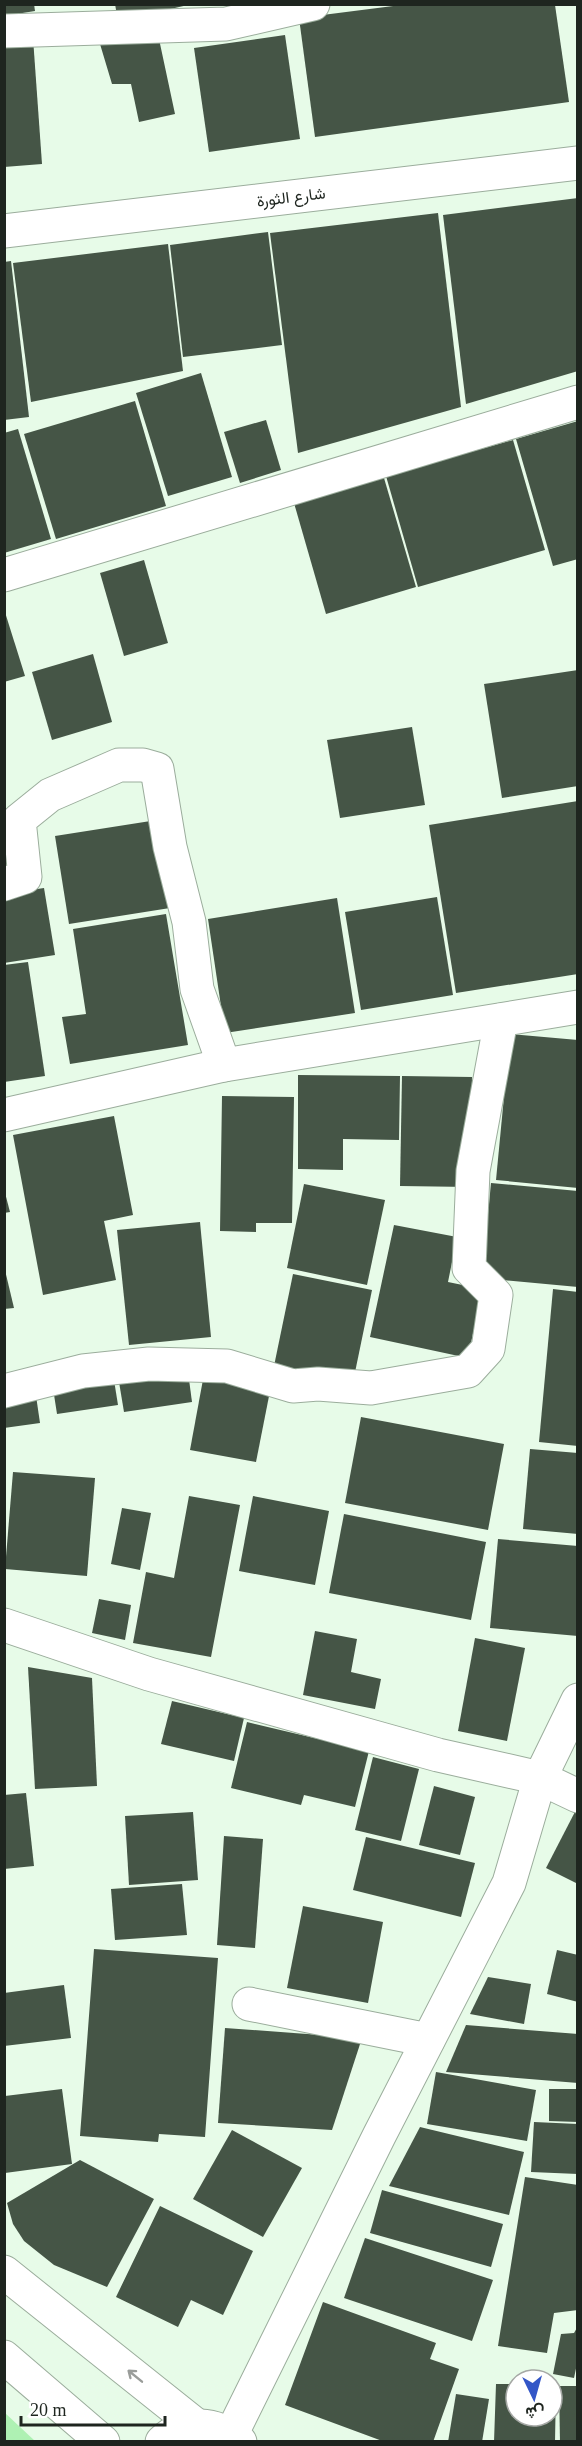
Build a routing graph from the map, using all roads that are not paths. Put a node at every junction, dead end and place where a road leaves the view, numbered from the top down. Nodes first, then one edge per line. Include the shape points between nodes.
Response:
1 (313, 4) edge
2 (4, 31) edge
3 (578, 163) edge
4 (4, 231) edge
5 (578, 402) edge
6 (4, 575) edge
7 (4, 884) edge
8 (578, 1007) edge
9 (501, 1020) junction
10 (224, 1065) junction
11 (4, 1115) edge
12 (4, 1391) edge
13 (4, 1626) edge
14 (578, 1700) edge
15 (540, 1778) junction
16 (578, 1796) edge
17 (249, 2004) dead end
18 (428, 2040) junction
19 (4, 2272) edge
20 (4, 2357) edge
21 (197, 2426) junction
22 (236, 2438) edge
23 (103, 2442) edge
24 (162, 2442) edge

1 - 2 street via 226,24
3 - 4 street, شارع الثورة
5 - 6 street
7 - 10 street via 26,877 19,820 50,795 119,765 157,769 170,847 189,922 197,989
8 - 9 street
9 - 10 street
9 - 12 street via 473,1171 469,1268 496,1295 488,1349 468,1371 372,1388 293,1386 227,1366 149,1364 83,1371
10 - 11 street
13 - 15 street via 161,1677 438,1755
14 - 15 street
15 - 16 street
15 - 18 street via 509,1883
17 - 18 street
18 - 22 street
21 -> 19 street
20 - 23 street
21 - 22 street via 206,2425
21 - 24 street via 188,2426

